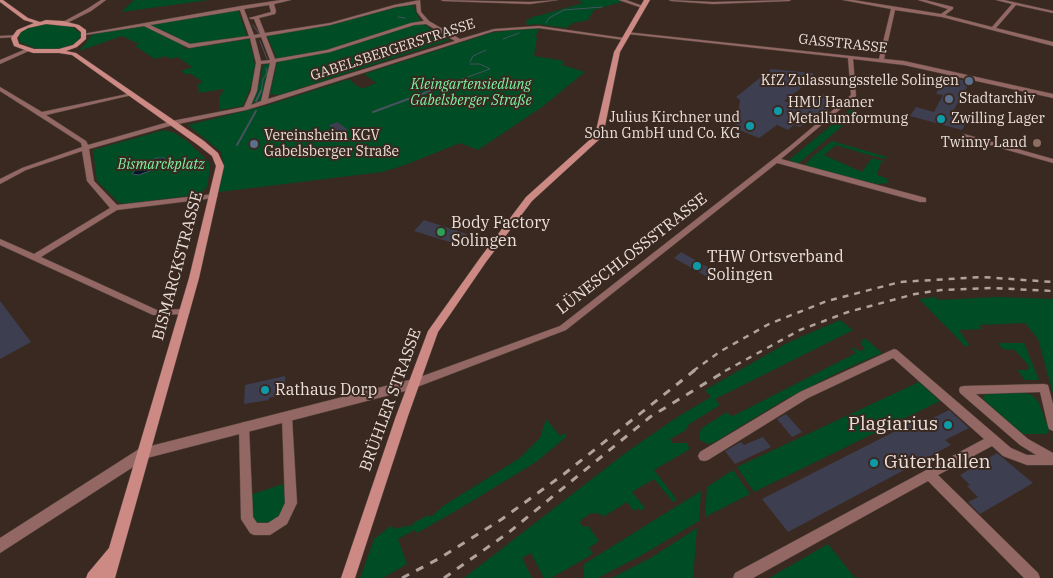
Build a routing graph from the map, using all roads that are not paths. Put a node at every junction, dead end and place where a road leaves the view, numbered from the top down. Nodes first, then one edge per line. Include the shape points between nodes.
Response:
1 (104, 0) edge
2 (289, 0) edge
3 (443, 0) edge
4 (556, 0) edge
5 (621, 0) edge
6 (647, 0) edge
7 (671, 0) edge
8 (789, 0) edge
9 (845, 0) edge
10 (920, 0) edge
11 (998, 0) edge
12 (418, 2) edge
13 (2, 3) edge
14 (271, 3) junction
15 (1015, 4) junction
16 (241, 7) junction
17 (644, 7) junction
18 (892, 8) junction
19 (1053, 12) edge
20 (942, 16) junction
21 (256, 17) junction
22 (246, 18) junction
23 (26, 19) junction
24 (427, 22) junction
25 (39, 23) junction
26 (63, 23) junction
27 (145, 24) junction
28 (26, 27) junction
29 (993, 29) junction
30 (85, 34) junction
31 (15, 36) junction
32 (264, 36) junction
33 (626, 36) junction
34 (253, 37) junction
35 (0, 38) edge
36 (459, 40) junction
37 (1053, 44) edge
38 (28, 50) junction
39 (74, 50) junction
40 (850, 57) junction
41 (273, 61) junction
42 (881, 61) junction
43 (0, 62) edge
44 (259, 63) junction
45 (0, 89) edge
46 (130, 94) junction
47 (1053, 96) edge
48 (264, 102) junction
49 (246, 108) junction
50 (42, 114) junction
51 (172, 123) junction
52 (964, 136) dead end
53 (86, 148) junction
54 (775, 160) junction
55 (1053, 161) edge
56 (0, 182) edge
57 (214, 196) junction
58 (923, 200) dead end
59 (115, 208) junction
60 (0, 242) edge
61 (34, 258) junction
62 (185, 312) junction
63 (413, 384) junction
64 (287, 417) junction
65 (1053, 426) edge
66 (244, 427) junction
67 (992, 440) junction
68 (144, 453) junction
69 (704, 456) dead end
70 (1053, 460) edge
71 (928, 474) junction
72 (0, 546) edge
73 (115, 552) junction
74 (348, 577) edge
75 (93, 578) edge
76 (108, 578) edge
77 (740, 578) edge
78 (1033, 578) edge

1 - 26 street
2 - 14 street
3 - 4 street via 530,3
5 - 17 street
6 - 17 main road, BRÜHLER STRASSE
7 - 8 street via 713,3
9 - 18 street
10 - 20 street via 951,8
11 - 15 street
12 - 24 street via 419,12
12 - 32 street
13 - 23 main road
14 - 16 street
14 - 21 street via 274,13
15 - 19 street
15 - 29 street
16 - 22 street
16 - 27 street
17 - 33 main road, BRÜHLER STRASSE
18 - 20 street
18 - 42 street
20 - 29 street
21 - 22 street
21 - 32 street
22 - 34 street
23 - 25 main road
23 - 28 main road
24 - 36 street
24 - 41 street via 328,51
25 - 26 main road
25 - 28 main road
26 - 30 main road via 80,28
27 - 30 street
27 - 34 street via 191,46
28 - 31 main road
29 - 37 street
30 - 39 main road
31 - 35 street
31 - 38 main road via 16,45
32 - 34 street
32 - 41 street
33 - 36 street, GABELSBERGERSTRASSE via 532,27 496,29
33 - 40 street, GASSTRASSE
33 - 63 main road, BRÜHLER STRASSE via 618,52 598,136 529,199 482,260 433,331
34 - 44 street
36 - 48 street, GABELSBERGERSTRASSE
38 - 39 main road, BISMARCKSTRASSE
38 - 43 street
39 - 46 main road, BISMARCKSTRASSE
40 - 42 street, GASSTRASSE
40 - 54 street, LÜNESCHLOSSSTRASSE via 855,94
41 - 44 street
41 - 48 street
42 - 47 street, GASSTRASSE
44 - 49 street via 254,91
45 - 50 street
46 - 50 street
46 - 51 main road, BISMARCKSTRASSE
48 - 49 street, GABELSBERGERSTRASSE
49 - 51 street, GABELSBERGERSTRASSE
50 - 53 street via 84,142
51 - 53 street
51 - 57 main road, BISMARCKSTRASSE via 205,146 217,159 220,173
52 - 55 street
53 - 56 street
53 - 59 street via 91,182
54 - 58 street
54 - 63 street, LÜNESCHLOSSSTRASSE via 568,325
57 - 59 street
57 - 62 main road, BISMARCKSTRASSE
59 - 61 street
60 - 61 street
61 - 62 street via 156,313
62 - 68 main road, BISMARCKSTRASSE
63 - 64 street
63 - 74 main road, BRÜHLER STRASSE
64 - 66 street
64 - 66 street via 290,507 280,522 264,530 254,528 247,519
65 - 70 street via 1044,388 964,390 1024,442
66 - 68 street
67 - 69 street via 894,354 804,395
67 - 70 street via 1019,458
67 - 71 street
68 - 72 street
68 - 73 main road, BISMARCKSTRASSE
71 - 77 street
71 - 78 street
73 - 75 main road, BISMARCKSTRASSE
73 - 76 main road, BISMARCKSTRASSE

